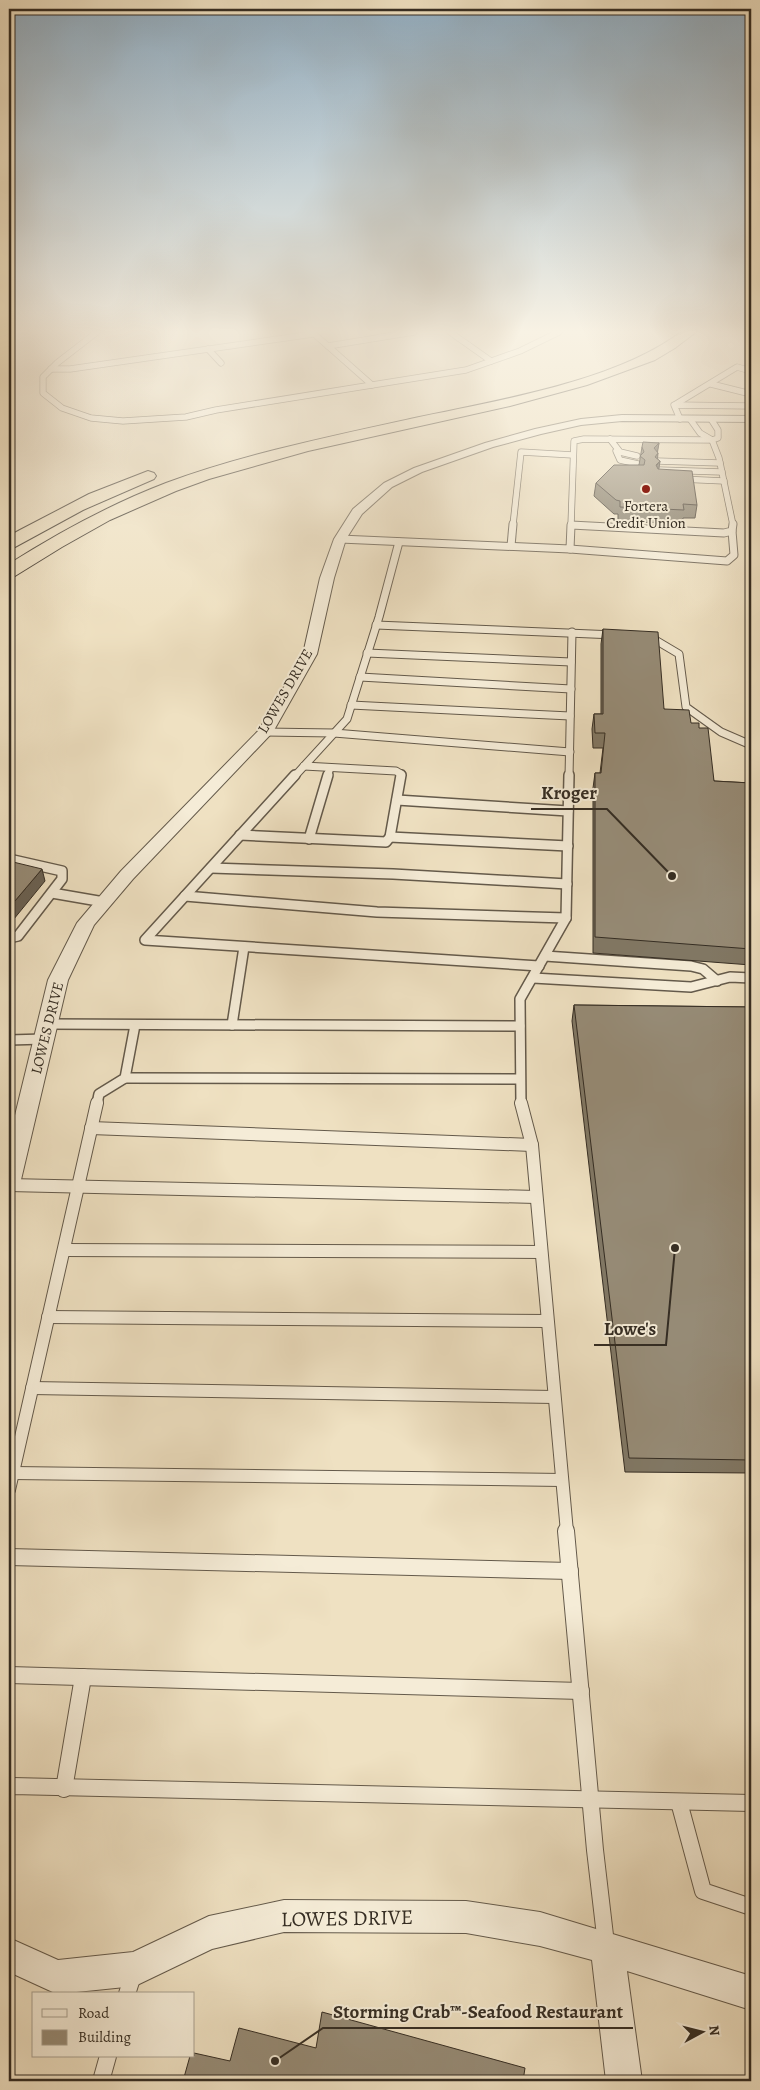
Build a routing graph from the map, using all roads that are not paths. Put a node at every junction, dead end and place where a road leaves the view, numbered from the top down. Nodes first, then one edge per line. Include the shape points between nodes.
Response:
1 (386, 430) edge
2 (551, 430) edge
3 (697, 430) edge
4 (717, 430) edge
5 (610, 439) junction
6 (712, 440) junction
7 (573, 455) junction
8 (617, 459) junction
9 (166, 470) dead end
10 (721, 471) junction
11 (668, 479) edge
12 (571, 525) junction
13 (732, 531) junction
14 (340, 539) junction
15 (399, 542) junction
16 (9, 544) edge
17 (511, 546) junction
18 (570, 549) junction
19 (9, 572) edge
20 (376, 625) junction
21 (572, 632) junction
22 (626, 636) edge
23 (634, 637) edge
24 (367, 654) junction
25 (571, 662) junction
26 (360, 678) junction
27 (571, 689) junction
28 (351, 705) junction
29 (570, 716) junction
30 (264, 732) junction
31 (334, 733) junction
32 (751, 745) edge
33 (570, 752) junction
34 (304, 766) junction
35 (330, 768) junction
36 (397, 800) junction
37 (568, 811) junction
38 (240, 835) junction
39 (390, 837) junction
40 (308, 839) junction
41 (568, 846) junction
42 (9, 859) edge
43 (211, 868) junction
44 (567, 884) junction
45 (52, 893) junction
46 (184, 896) junction
47 (104, 902) junction
48 (566, 918) junction
49 (9, 938) edge
50 (244, 947) junction
51 (542, 961) junction
52 (532, 978) junction
53 (751, 978) edge
54 (717, 981) junction
55 (48, 1024) junction
56 (135, 1024) junction
57 (232, 1025) junction
58 (520, 1026) junction
59 (44, 1039) junction
60 (9, 1040) edge
61 (125, 1078) junction
62 (520, 1079) junction
63 (91, 1128) junction
64 (532, 1146) junction
65 (9, 1185) edge
66 (78, 1188) junction
67 (536, 1197) junction
68 (64, 1250) junction
69 (541, 1252) junction
70 (48, 1317) junction
71 (547, 1321) junction
72 (32, 1388) junction
73 (554, 1397) junction
74 (13, 1473) junction
75 (562, 1480) junction
76 (9, 1490) edge
77 (9, 1557) edge
78 (570, 1571) junction
79 (9, 1675) edge
80 (83, 1676) junction
81 (581, 1690) junction
82 (9, 1788) edge
83 (64, 1789) junction
84 (591, 1800) junction
85 (679, 1802) junction
86 (751, 1803) edge
87 (751, 1906) edge
88 (607, 1948) junction
89 (9, 1955) edge
90 (131, 1981) edge
91 (751, 1993) edge
92 (107, 2058) edge
93 (100, 2081) edge
94 (624, 2081) edge

1 - 19 highway via 302,448 197,478 138,500 83,526
2 - 14 street, LOWES DRIVE via 489,445 418,470 388,485 357,512
3 - 6 lane
4 - 6 lane via 718,438
5 - 6 lane
5 - 7 lane via 574,441
5 - 8 lane
6 - 10 lane
7 - 12 lane
7 - 17 lane via 521,452
8 - 8 lane via 627,467 638,462 624,458
9 - 16 highway via 95,498
10 - 10 lane via 658,467
10 - 11 lane
10 - 13 lane
12 - 13 lane
12 - 18 lane
13 - 18 lane via 734,556 726,560
14 - 15 lane
14 - 30 street, LOWES DRIVE via 326,578 310,654
15 - 17 lane
15 - 20 lane
17 - 18 lane
20 - 21 lane
20 - 24 lane
21 - 22 lane
21 - 25 lane
23 - 32 lane via 652,638 679,654 686,707 721,732
24 - 25 lane
24 - 26 lane
25 - 27 lane
26 - 27 lane
26 - 28 lane
27 - 29 lane
28 - 29 lane
28 - 31 lane via 346,719
29 - 33 lane
30 - 31 lane
30 - 47 street, LOWES DRIVE
31 - 33 lane
31 - 34 lane
33 - 37 lane
34 - 35 lane
34 - 38 lane
35 - 36 lane via 396,771 401,774
35 - 40 lane
36 - 37 lane
36 - 39 lane
37 - 41 lane
38 - 40 lane
38 - 43 lane
39 - 40 lane via 386,842
39 - 41 lane
41 - 44 lane
42 - 45 lane via 62,871 62,879
43 - 44 lane
43 - 46 lane
44 - 48 lane
45 - 47 lane
45 - 49 lane via 18,936
46 - 48 lane via 377,912
46 - 50 lane via 145,940
47 - 55 street, LOWES DRIVE via 86,923 58,980
48 - 51 lane
50 - 51 lane
50 - 57 lane
51 - 52 lane
51 - 54 lane via 691,966 703,969
52 - 54 lane via 691,987
52 - 58 lane via 520,999
53 - 54 lane via 730,977
55 - 56 lane
55 - 59 street, LOWES DRIVE
56 - 57 lane
56 - 61 lane
57 - 58 lane
58 - 62 lane
59 - 60 lane
59 - 65 street, LOWES DRIVE
61 - 62 lane
61 - 63 lane via 99,1094
62 - 64 lane via 520,1103
63 - 64 lane
63 - 66 lane
64 - 67 lane
65 - 66 lane
66 - 67 lane
66 - 68 lane
67 - 69 lane
68 - 69 lane
68 - 70 lane
69 - 71 lane
70 - 71 lane
70 - 72 lane
71 - 73 lane
72 - 73 lane
72 - 74 lane
73 - 75 lane
74 - 75 lane
74 - 76 lane
75 - 78 lane
77 - 78 lane
78 - 81 lane
79 - 80 lane
80 - 81 lane
80 - 83 lane
81 - 84 lane
82 - 83 lane
83 - 84 lane
84 - 85 lane
84 - 88 lane
85 - 86 lane
85 - 87 lane via 703,1891
88 - 90 street, LOWES DRIVE via 540,1929 466,1917 284,1916 208,1933
88 - 91 street, LOWES DRIVE
88 - 94 street
89 - 90 street, LOWES DRIVE via 57,1977
92 - 93 lane

